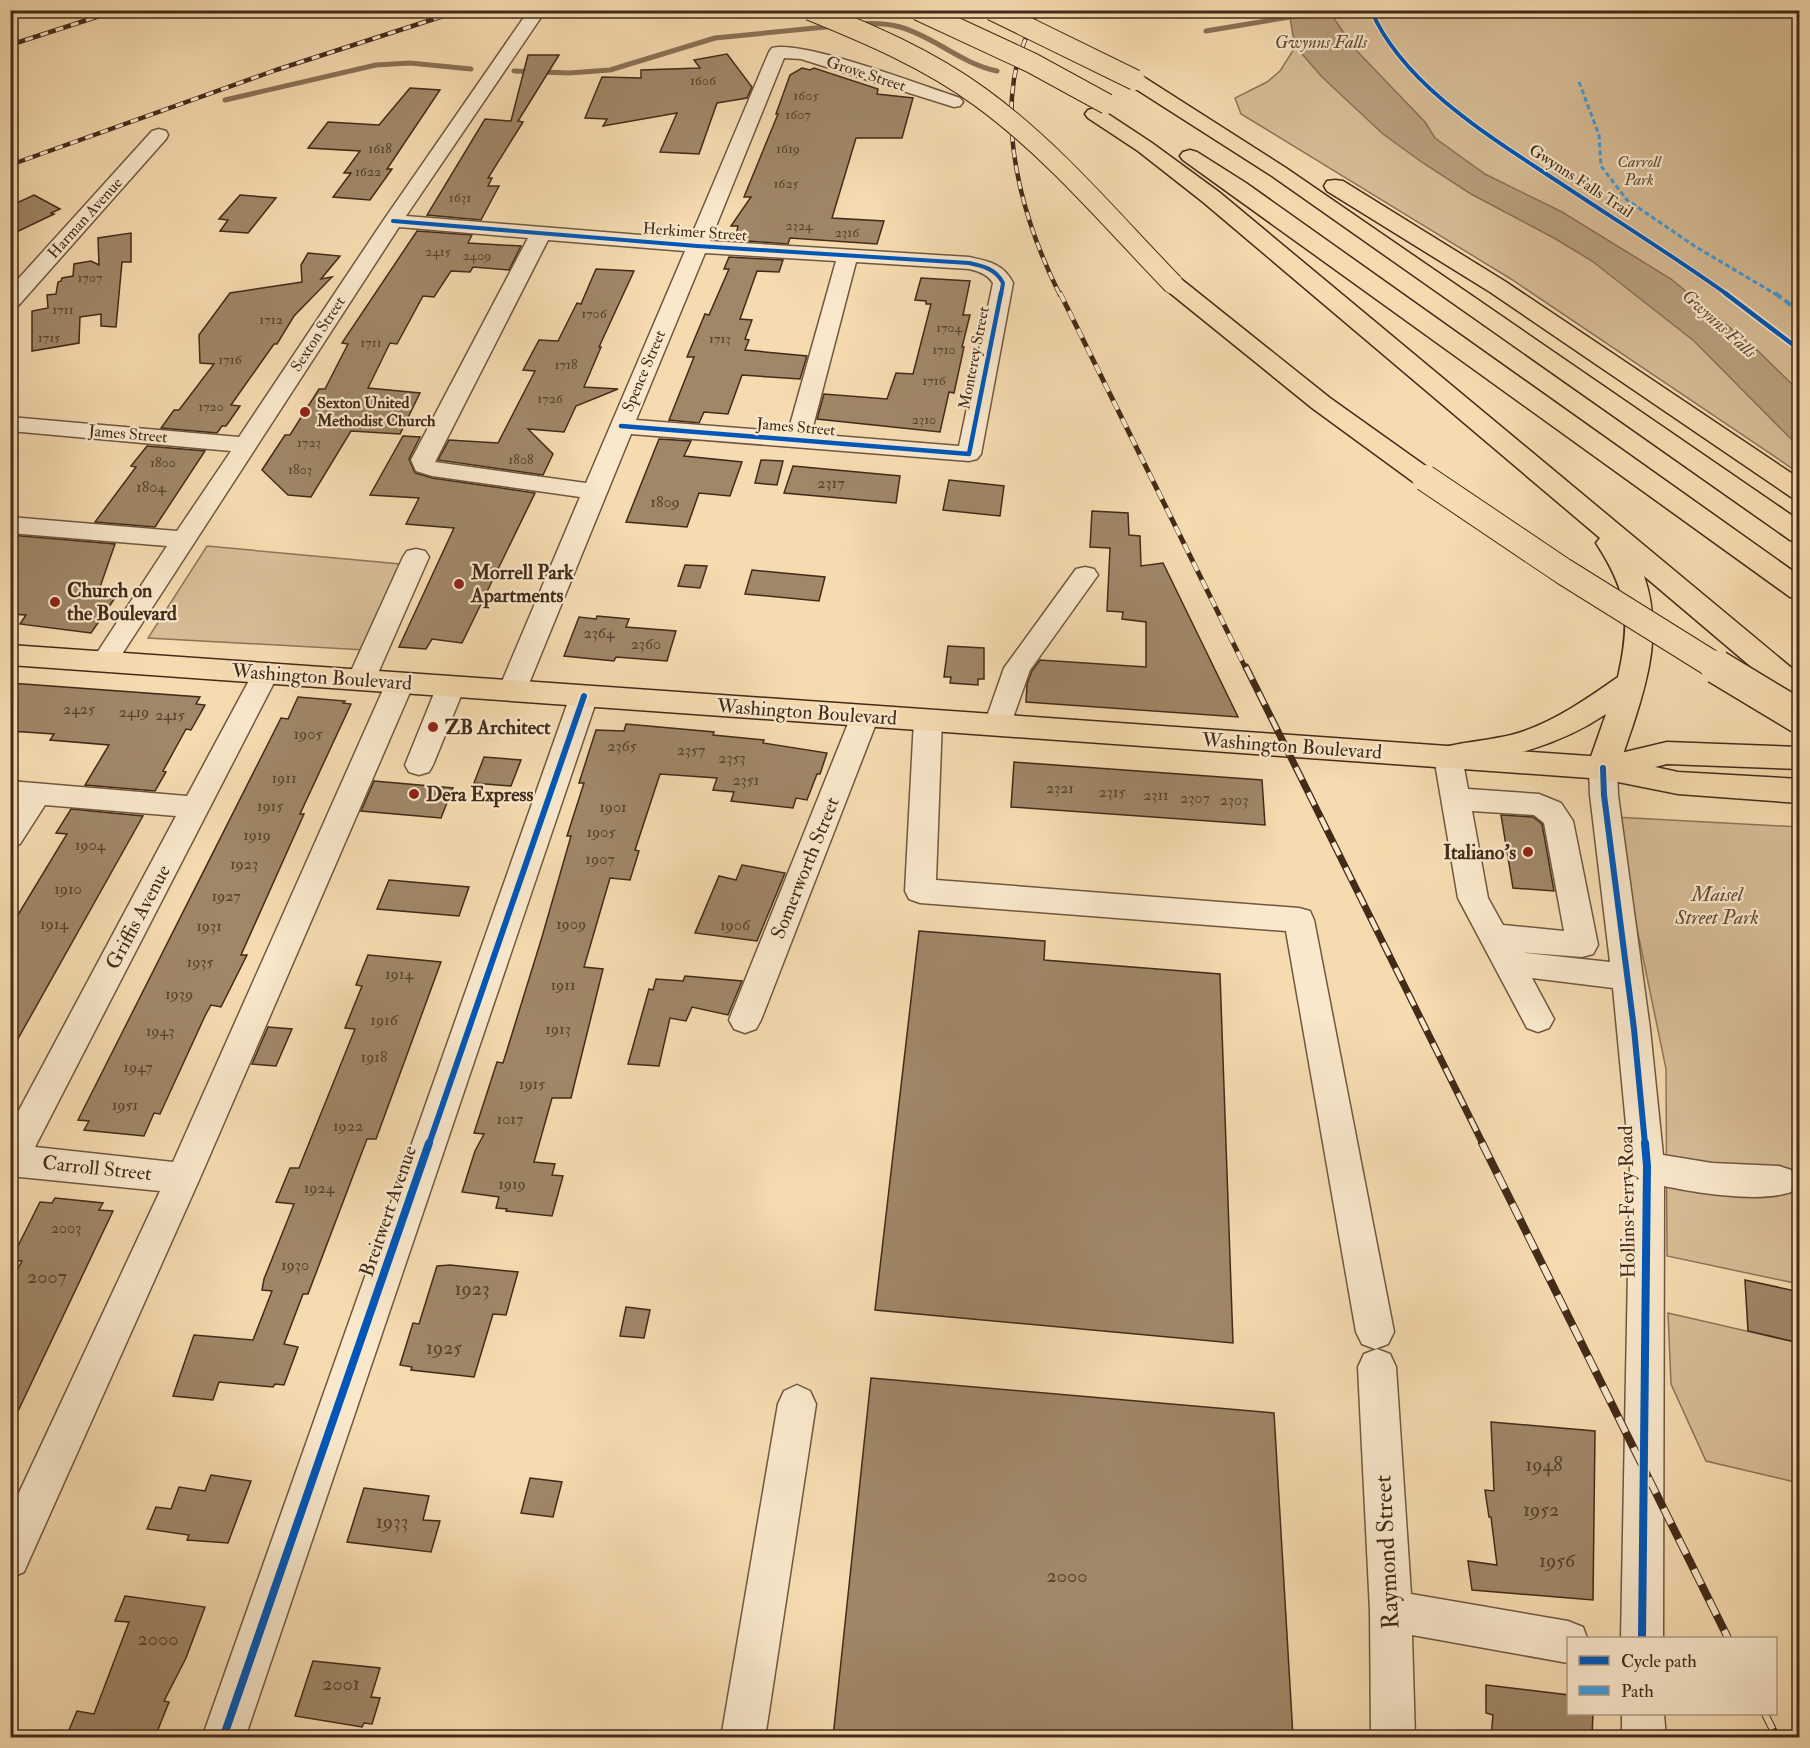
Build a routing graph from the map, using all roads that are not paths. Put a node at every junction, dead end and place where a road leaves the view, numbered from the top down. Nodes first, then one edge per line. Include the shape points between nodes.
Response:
1 (538, 10) edge
2 (810, 10) edge
3 (917, 10) edge
4 (992, 10) edge
5 (778, 52) joint
6 (1134, 80) junction
7 (954, 102) dead end
8 (1101, 109) junction
9 (159, 135) dead end
10 (393, 221) junction
11 (541, 233) junction
12 (697, 246) junction
13 (848, 255) junction
14 (994, 271) joint
15 (10, 301) edge
16 (10, 424) edge
17 (621, 426) junction
18 (798, 440) junction
19 (246, 445) junction
20 (969, 454) joint
21 (1800, 491) edge
22 (594, 492) junction
23 (1582, 509) junction
24 (10, 525) edge
25 (1800, 534) edge
26 (184, 540) junction
27 (416, 557) dead end
28 (1085, 575) dead end
29 (1800, 590) edge
30 (10, 655) edge
31 (104, 662) junction
32 (266, 673) junction
33 (361, 680) junction
34 (1631, 682) junction
35 (400, 683) junction
36 (451, 686) junction
37 (512, 691) junction
38 (1800, 692) edge
39 (584, 696) junction
40 (865, 716) junction
41 (1800, 717) edge
42 (928, 720) junction
43 (998, 725) junction
44 (1448, 757) junction
45 (1800, 758) edge
46 (419, 765) dead end
47 (1603, 768) junction
48 (1800, 791) edge
49 (24, 792) edge
50 (1456, 799) junction
51 (196, 807) junction
52 (10, 836) edge
53 (1494, 936) junction
54 (1584, 959) junction
55 (1508, 963) junction
56 (1627, 976) junction
57 (1538, 1019) dead end
58 (745, 1020) dead end
59 (11, 1160) edge
60 (1647, 1166) junction
61 (183, 1178) junction
62 (1779, 1181) dead end
63 (797, 1404) dead end
64 (10, 1558) edge
65 (1391, 1611) junction
66 (1642, 1637) edge
67 (1567, 1642) edge
68 (1643, 1715) edge
69 (223, 1737) edge
70 (743, 1737) edge
71 (1393, 1737) edge
72 (1644, 1737) edge

1 - 10 street, Sexton Street
2 - 41 main road, bridge via 888,43 993,108 1047,155 1173,284 1322,403 1506,535
3 - 8 main road, bridge
4 - 6 main road, bridge
5 - 7 street, Grove Street via 803,54
5 - 12 street, Spence Street
6 - 21 main road via 1304,168 1472,269
6 - 25 main road via 1279,172
8 - 23 main road
8 - 29 main road via 1238,188
9 - 15 street, Harman Avenue
10 - 11 street, Herkimer Street
10 - 19 street, Sexton Street
11 - 12 street, Herkimer Street
11 - 22 street via 423,460 424,466
12 - 13 street, Herkimer Street
12 - 17 street, Spence Street
13 - 14 street, Herkimer Street via 969,263
13 - 18 street
14 - 20 street, Monterey Street via 1003,283
16 - 19 street, James Street
17 - 18 street, James Street
17 - 22 street, Spence Street
18 - 20 street, James Street
19 - 26 street, Sexton Street
22 - 37 street, Spence Street
23 - 34 main road via 1620,554 1635,586 1642,626
23 - 38 main road
24 - 26 street
26 - 31 street, Sexton Street
27 - 33 street
28 - 43 street via 1017,668
30 - 31 main road, Washington Boulevard
31 - 32 main road, Washington Boulevard
32 - 33 main road, Washington Boulevard
32 - 51 street, Griffis Avenue
33 - 35 main road, Washington Boulevard
34 - 44 main road via 1593,710 1518,744
34 - 47 main road
35 - 36 main road, Washington Boulevard
35 - 61 street
36 - 37 main road, Washington Boulevard
36 - 46 street
37 - 39 main road, Washington Boulevard
39 - 40 main road, Washington Boulevard
39 - 69 street, Breitwert Avenue
40 - 42 main road, Washington Boulevard
40 - 58 street, Somerworth Street
42 - 43 main road, Washington Boulevard
42 - 65 street, Raymond Street via 921,891 1299,920 1376,1350
43 - 44 main road, Washington Boulevard
44 - 47 main road, Washington Boulevard
44 - 50 street
45 - 47 main road, Washington Boulevard via 1668,753
47 - 48 main road, Washington Boulevard via 1678,783
47 - 56 street, Hollins Ferry Road
49 - 51 street
49 - 52 street
50 - 53 street via 1473,898
50 - 54 street via 1539,805 1551,811 1558,821
51 - 59 street, Griffis Avenue
53 - 54 street
53 - 55 street
54 - 55 street
54 - 56 street
55 - 57 street
56 - 60 street, Hollins Ferry Road
59 - 61 street, Carroll Street
60 - 62 street via 1694,1178
60 - 66 street, Hollins Ferry Road
61 - 64 street
63 - 70 street
65 - 67 street
65 - 71 street, Raymond Street
68 - 72 street

